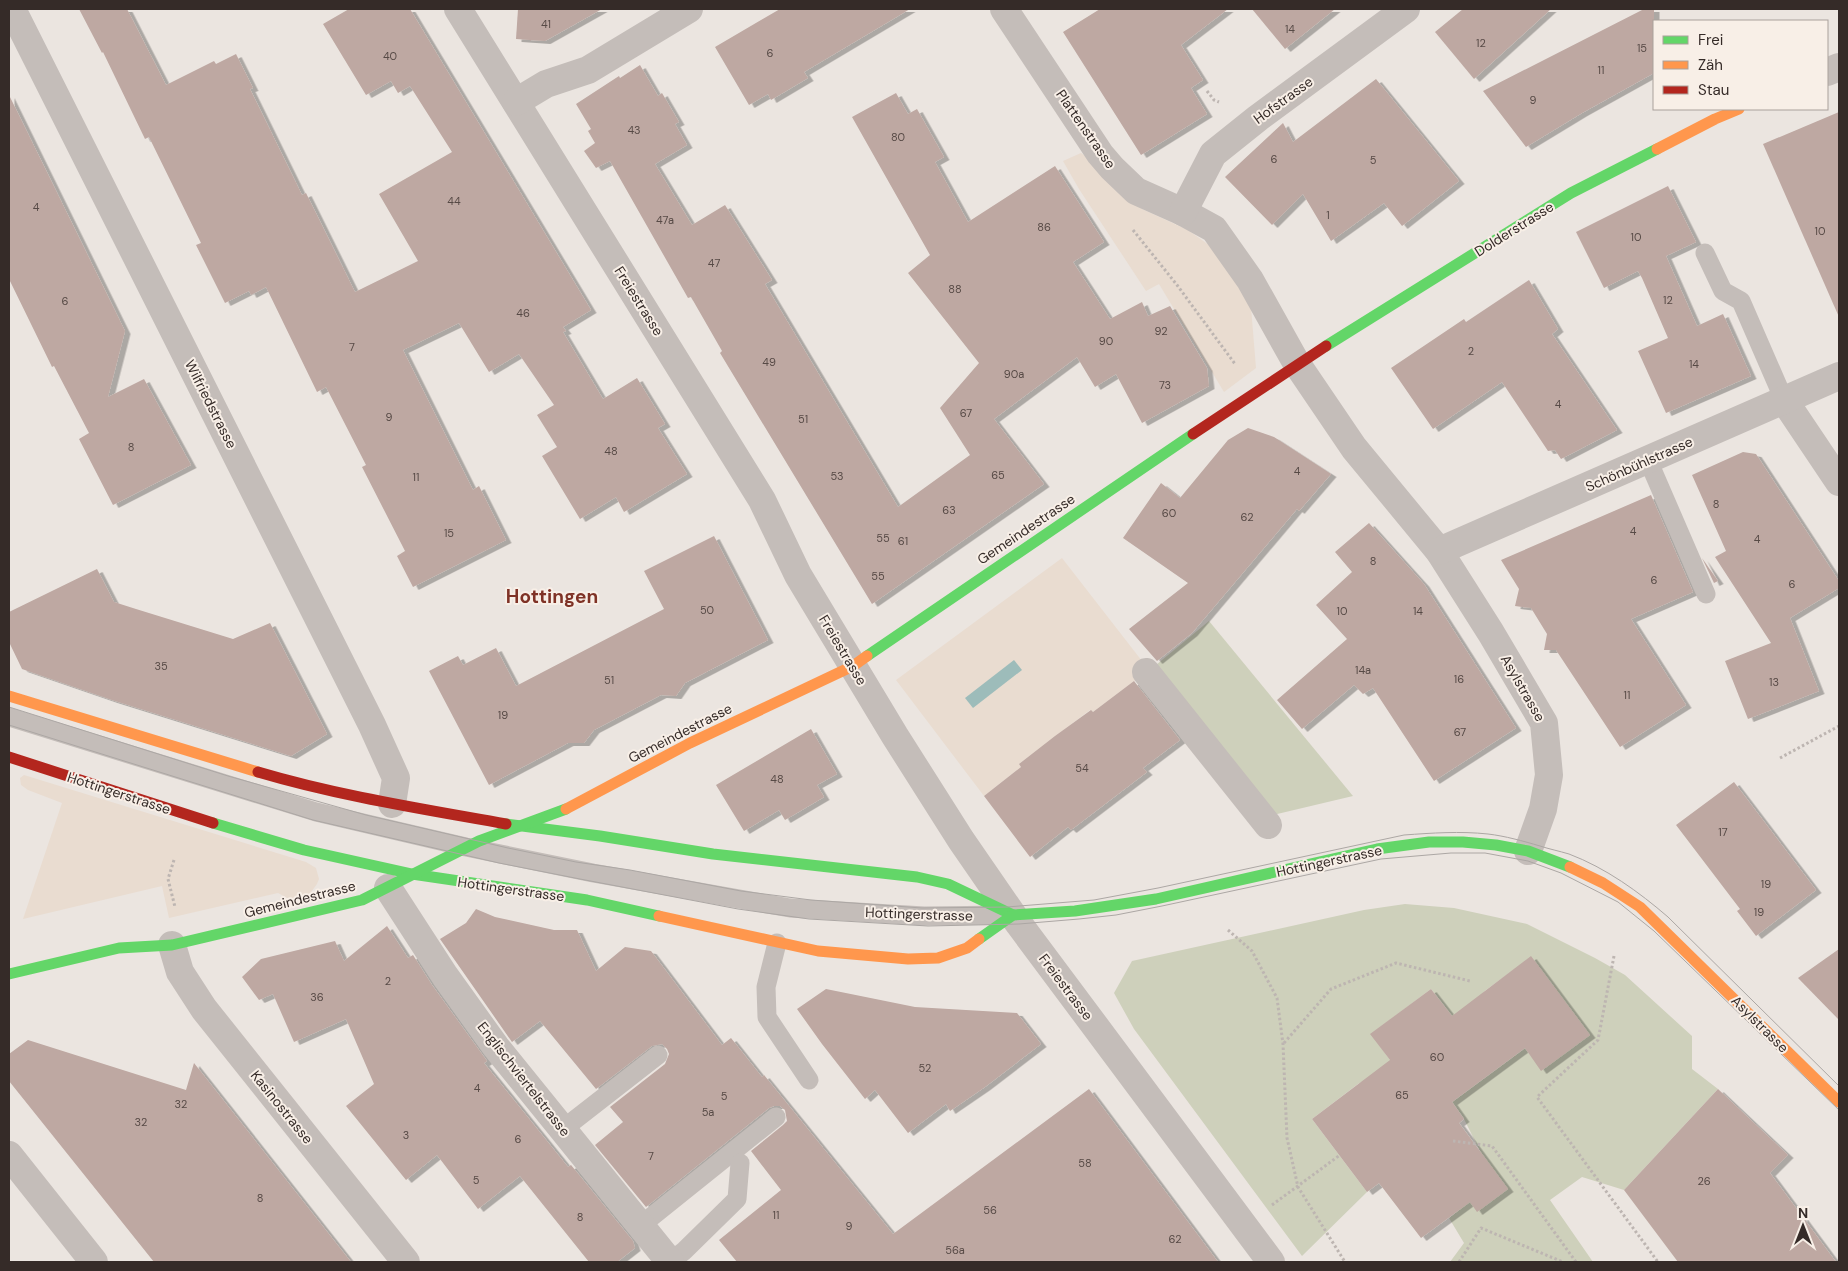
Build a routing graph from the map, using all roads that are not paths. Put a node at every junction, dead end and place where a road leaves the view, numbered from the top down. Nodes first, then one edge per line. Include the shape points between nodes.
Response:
1 (12, 9) edge
2 (458, 9) edge
3 (689, 9) edge
4 (1004, 9) edge
5 (1391, 13) edge
6 (516, 102) junction
7 (1737, 110) edge
8 (1183, 212) junction
9 (1705, 253) dead end
10 (1297, 364) junction
11 (1839, 376) edge
12 (1784, 400) junction
13 (1648, 460) junction
14 (1839, 482) edge
15 (1439, 551) junction
16 (1706, 594) dead end
17 (853, 666) junction
18 (1146, 672) dead end
19 (9, 696) edge
20 (9, 717) edge
21 (9, 757) edge
22 (392, 804) junction
23 (1268, 825) dead end
24 (516, 826) junction
25 (466, 847) junction
26 (1528, 851) junction
27 (412, 874) junction
28 (388, 888) junction
29 (1013, 915) junction
30 (777, 943) junction
31 (172, 945) junction
32 (9, 974) edge
33 (658, 1055) dead end
34 (809, 1080) dead end
35 (1839, 1102) edge
36 (776, 1117) dead end
37 (563, 1129) junction
38 (9, 1155) edge
39 (740, 1164) dead end
40 (640, 1226) junction
41 (94, 1262) edge
42 (406, 1262) edge
43 (670, 1262) edge
44 (1272, 1262) edge

1 - 22 street, Wilfriedstrasse via 372,725 396,778
2 - 6 street, Freiestrasse
3 - 6 street via 588,70 546,84
4 - 8 street, Plattenstrasse via 1112,168 1136,191
5 - 8 street, Hofstrasse via 1213,154
6 - 17 street, Freiestrasse via 762,500 798,575
7 - 10 main road, Dolderstrasse via 1571,193
8 - 10 street, Plattenstrasse via 1214,229 1250,280
9 - 12 lane via 1723,292 1741,301
10 - 15 street, Asylstrasse via 1354,448
10 - 17 main road, Gemeindestrasse
11 - 12 street, Schönbühlstrasse
12 - 13 street, Schönbühlstrasse
12 - 14 street
13 - 15 street, Schönbühlstrasse
13 - 16 lane
15 - 26 street, Asylstrasse via 1492,633 1544,723 1549,775 1543,809
17 - 24 main road, Gemeindestrasse via 690,743 558,813
17 - 29 street, Freiestrasse via 961,840
18 - 23 street
19 - 22 main road, Hottingerstrasse via 269,775
20 - 25 lane, Hottingerstrasse via 316,812
21 - 27 main road, Hottingerstrasse via 258,837
22 - 24 main road, Hottingerstrasse
24 - 25 main road, Gemeindestrasse
24 - 29 main road, Hottingerstrasse via 713,854 917,877 948,884
25 - 27 main road, Gemeindestrasse
25 - 29 lane, Hottingerstrasse via 790,908 924,916
26 - 29 main road, Hottingerstrasse via 1464,842 1429,842 1378,849 1156,899 1075,911
26 - 35 main road, Asylstrasse via 1603,883 1640,907
27 - 28 main road, Gemeindestrasse
27 - 30 main road, Hottingerstrasse via 588,900
28 - 31 main road, Gemeindestrasse via 335,908
28 - 37 street, Englischviertelstrasse via 496,1047
29 - 30 main road, Hottingerstrasse via 967,948 938,958 908,959 818,951
29 - 44 street, Freiestrasse
30 - 34 lane via 766,987 767,1017
31 - 32 main road, Gemeindestrasse via 119,948
31 - 42 street, Kasinostrasse via 180,972 204,1009
33 - 37 lane
36 - 40 lane
37 - 40 street, Englischviertelstrasse
38 - 41 street
39 - 43 lane via 737,1198
40 - 43 street, Englischviertelstrasse

